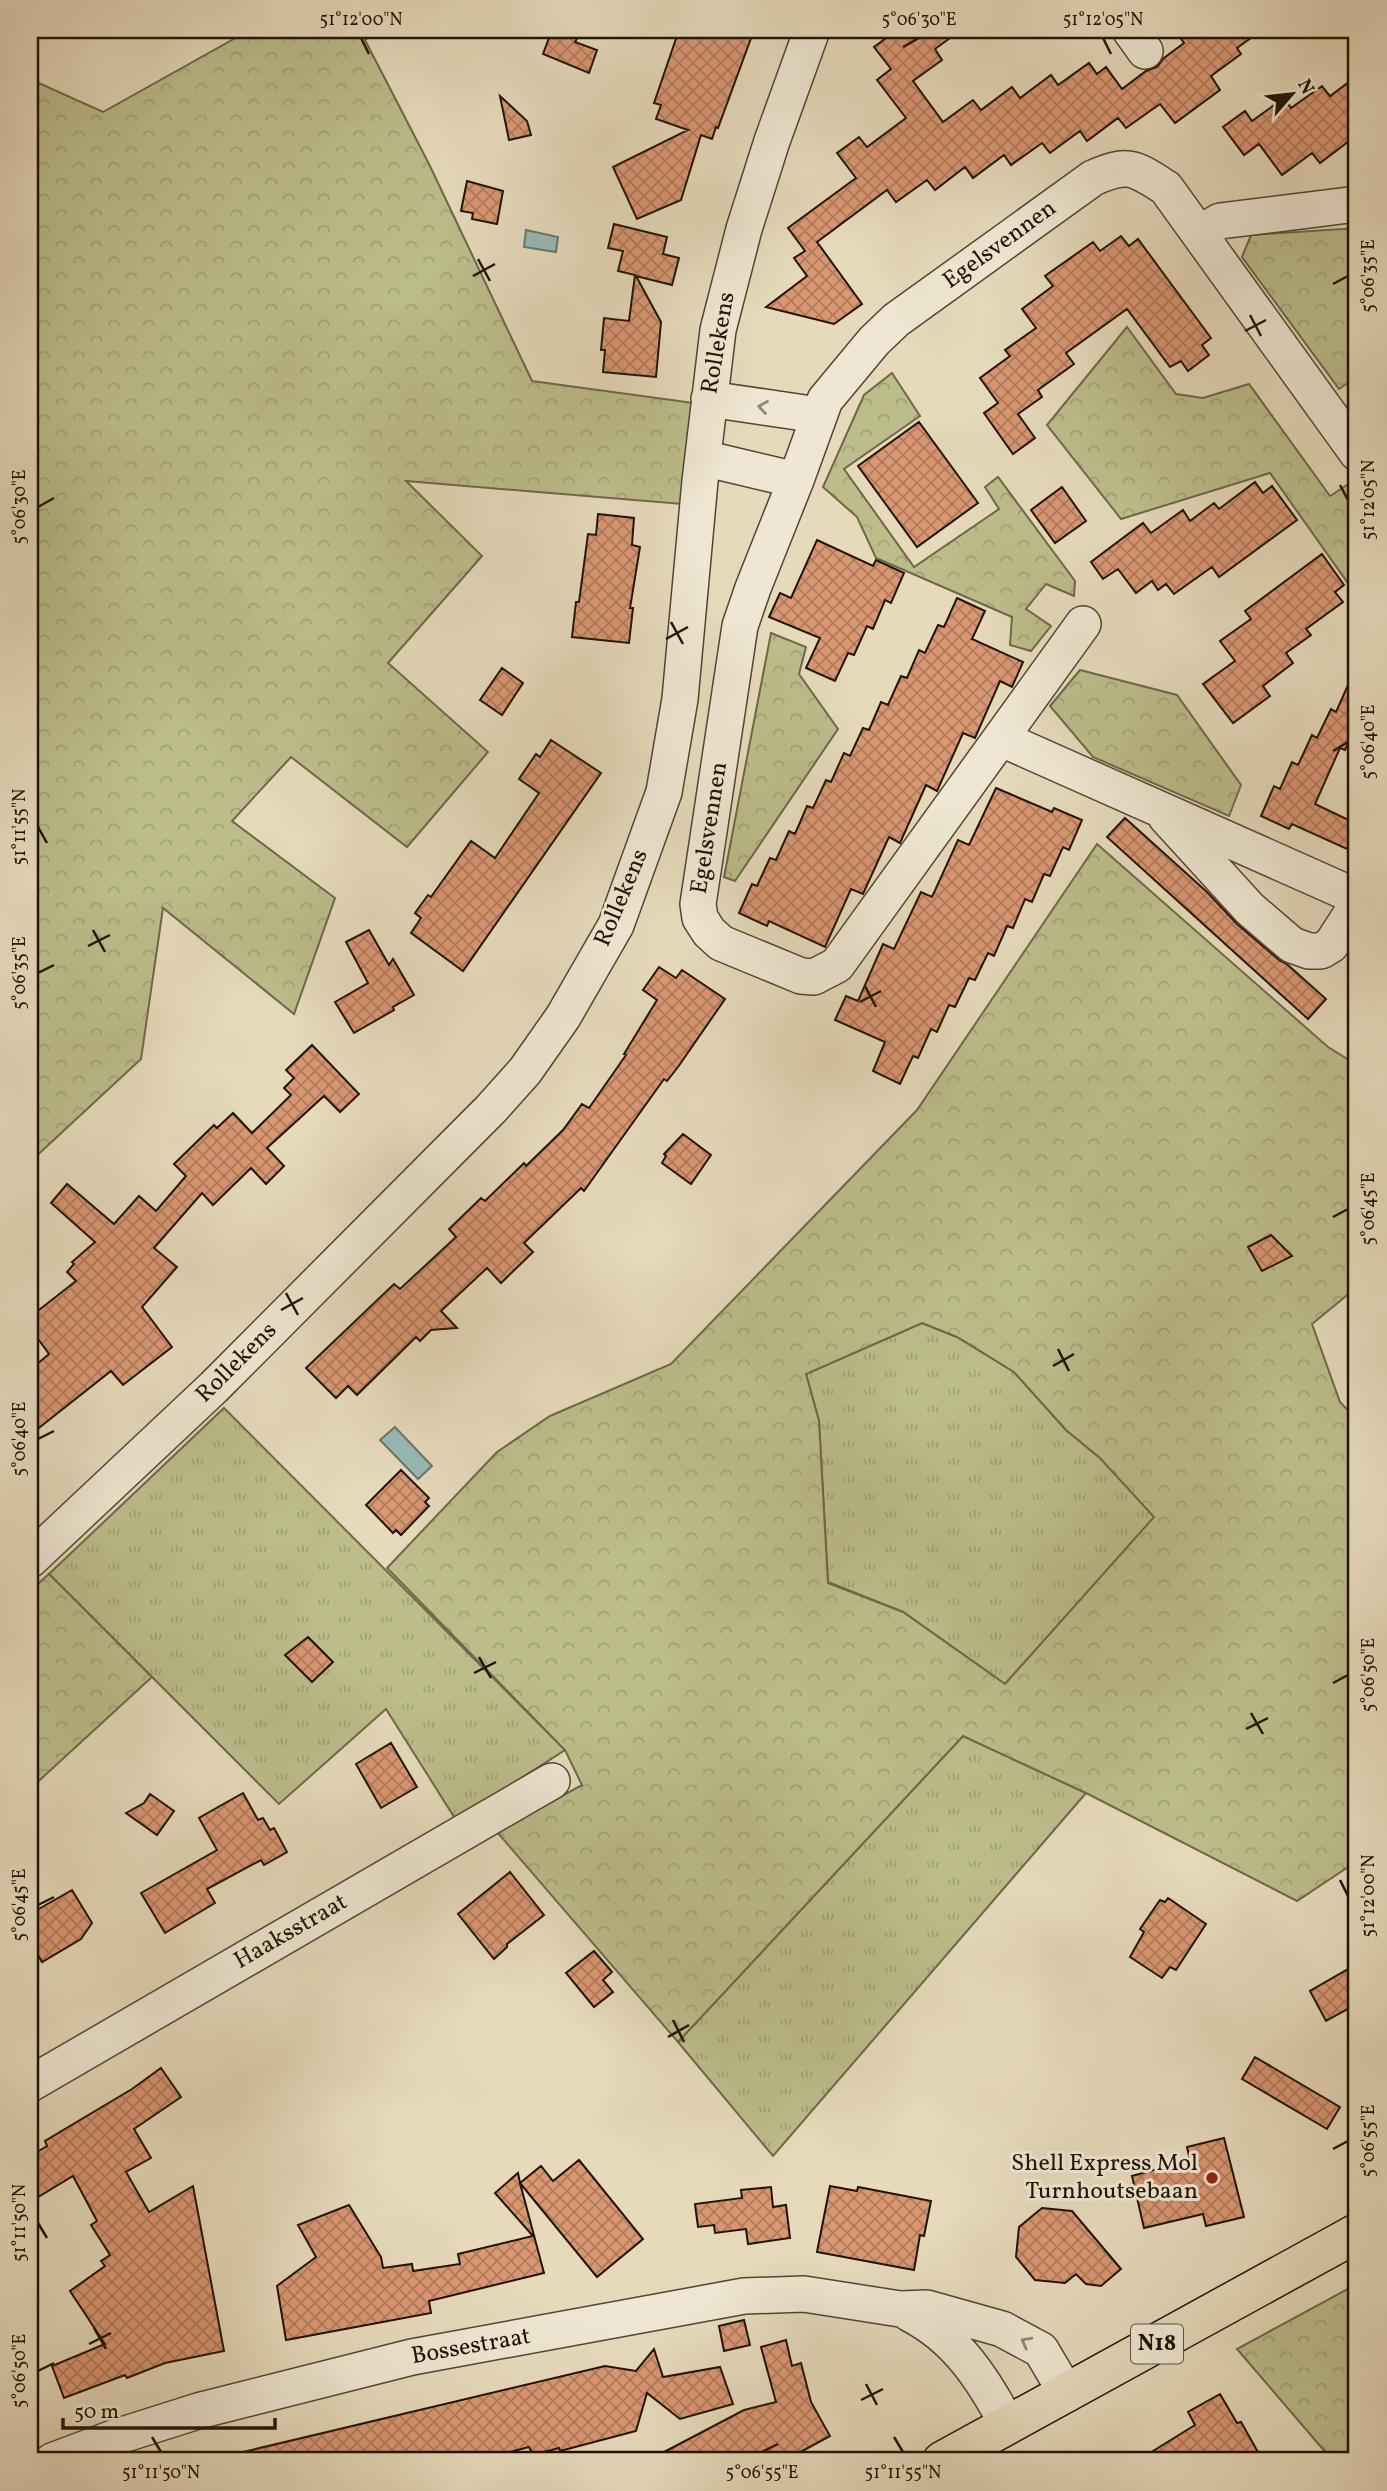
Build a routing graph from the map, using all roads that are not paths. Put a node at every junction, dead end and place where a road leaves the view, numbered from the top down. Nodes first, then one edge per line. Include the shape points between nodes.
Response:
1 (812, 30) edge
2 (1357, 204) edge
3 (1200, 233) junction
4 (709, 399) junction
5 (818, 415) junction
6 (1357, 453) edge
7 (703, 458) junction
8 (796, 480) junction
9 (1086, 625) dead end
10 (1002, 739) junction
11 (1157, 806) junction
12 (1357, 897) edge
13 (1357, 905) edge
14 (30, 1560) edge
15 (552, 1781) dead end
16 (30, 2084) edge
17 (1357, 2233) edge
18 (900, 2309) junction
19 (1067, 2394) junction
20 (1008, 2426) junction
21 (52, 2461) edge
22 (942, 2461) edge

1 - 4 street, Rollekens via 744,229 718,330
2 - 3 street via 1220,221
3 - 5 street, Egelsvennen via 1166,188 1133,169 1115,168 1093,178 896,320 835,386
3 - 6 street, Egelsvennen
5 -> 4 street
4 - 7 street, Rollekens
5 - 8 street, Egelsvennen
7 - 8 street
7 - 14 street, Rollekens via 680,699 664,792 615,925 563,1017 491,1109 214,1387
8 - 10 street, Egelsvennen via 740,626 698,904 709,932 720,943 801,976 814,977 837,965
9 - 10 street, Egelsvennen
10 - 11 street
11 - 12 street
11 - 13 street via 1250,909 1292,945 1309,951 1331,945
15 - 16 street, Haaksstraat
17 - 19 main road, N18
19 -> 18 street, Bossestraat via 1041,2350 1002,2329 928,2308
18 - 20 street, Bossestraat via 928,2323 960,2350
18 - 21 street, Bossestraat via 804,2294 744,2296 412,2357 198,2411
19 - 20 main road, N18
20 - 22 main road, N18

